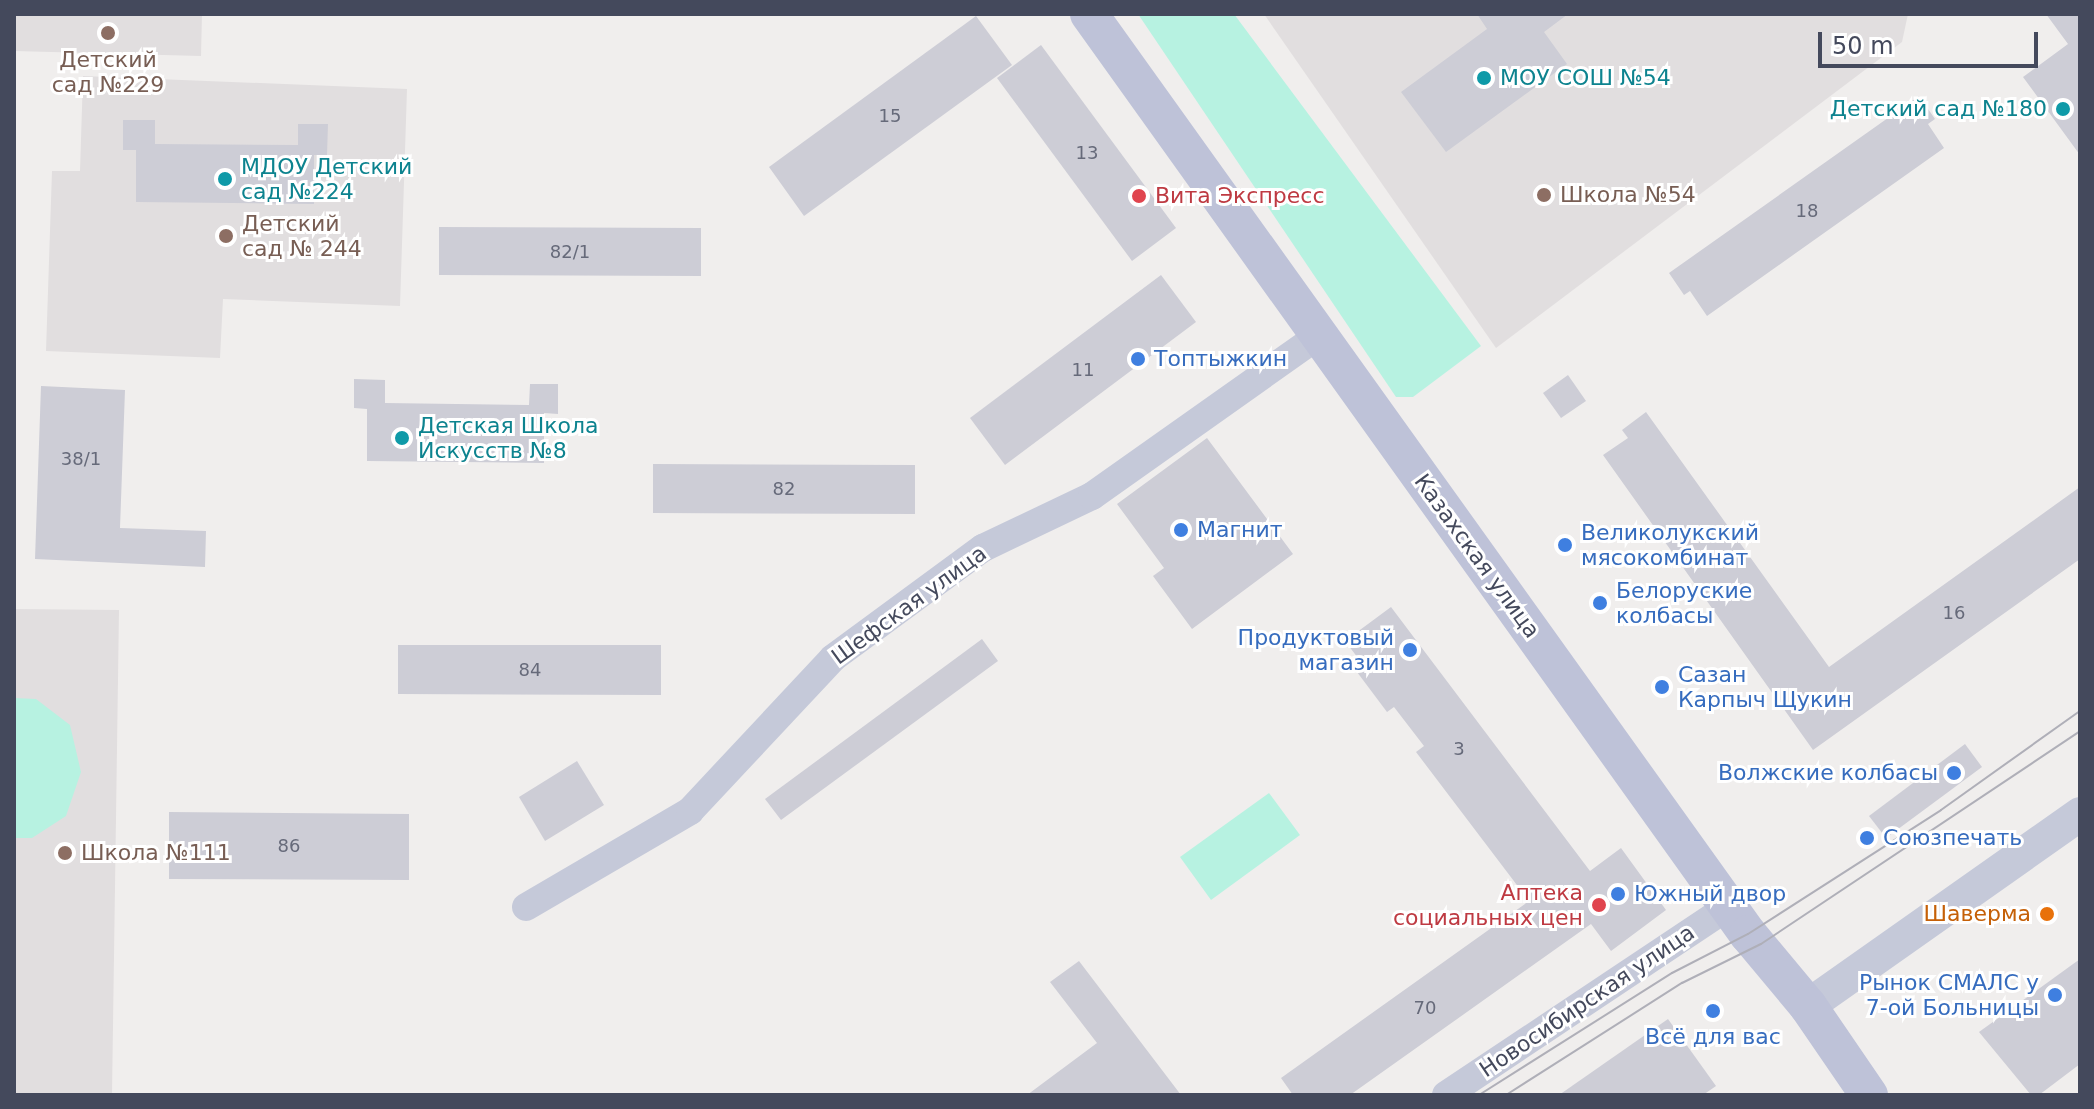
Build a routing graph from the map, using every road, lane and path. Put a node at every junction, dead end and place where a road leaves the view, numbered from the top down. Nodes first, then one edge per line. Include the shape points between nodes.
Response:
1 (1089, 14) edge
2 (1319, 335) junction
3 (2080, 814) edge
4 (526, 907) dead end
5 (1728, 907) junction
6 (1808, 1006) junction
7 (1446, 1095) edge
8 (1869, 1095) edge

1 - 2 main road, Казахская улица
2 - 4 street, Шефская улица via 1092,496 983,548 833,658 690,811
2 - 5 main road, Казахская улица
3 - 6 street
5 - 6 main road, Казахская улица
5 - 7 street, Новосибирская улица
6 - 8 main road, Казахская улица

